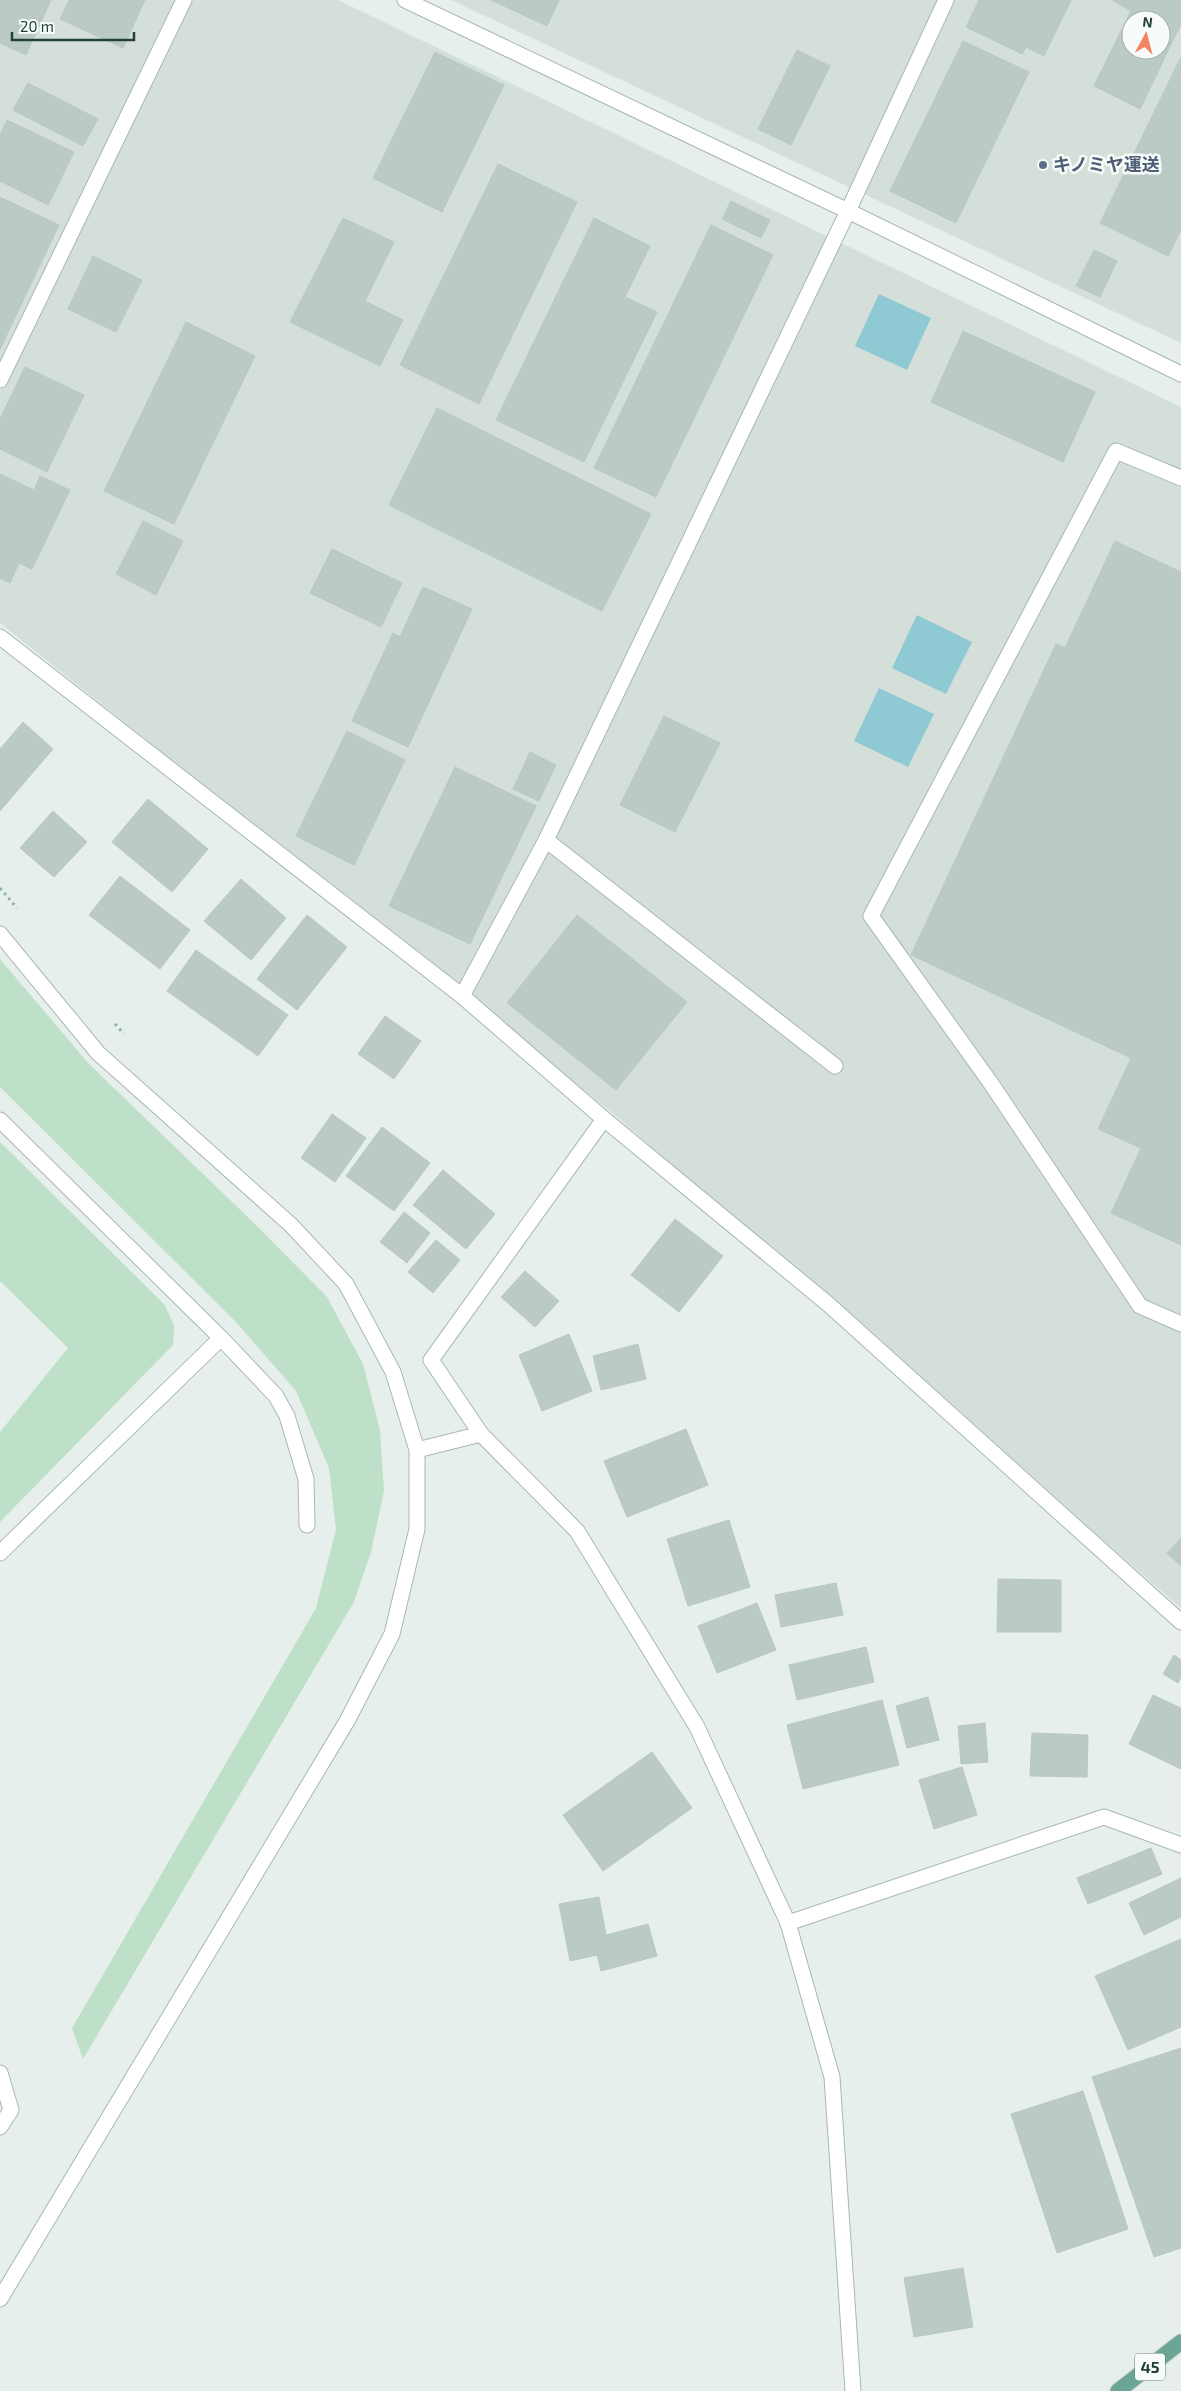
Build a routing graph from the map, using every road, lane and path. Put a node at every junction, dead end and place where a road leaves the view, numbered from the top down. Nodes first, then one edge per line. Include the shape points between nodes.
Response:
1 (184, 0) edge
2 (405, 0) edge
3 (946, 0) edge
4 (848, 211) junction
5 (1181, 374) edge
6 (0, 380) edge
7 (1181, 478) edge
8 (0, 637) edge
9 (546, 840) junction
10 (0, 934) edge
11 (462, 996) junction
12 (834, 1066) dead end
13 (604, 1119) junction
14 (0, 1120) edge
15 (1181, 1324) edge
16 (221, 1338) junction
17 (480, 1434) junction
18 (417, 1450) junction
19 (307, 1525) dead end
20 (0, 1552) edge
21 (1181, 1622) edge
22 (1181, 1846) edge
23 (788, 1923) junction
24 (0, 2073) edge
25 (0, 2127) edge
26 (0, 2299) edge
27 (1181, 2342) edge
28 (853, 2391) edge
29 (1118, 2391) edge

1 - 6 street
2 - 4 street
3 - 4 street
4 - 5 street
4 - 9 street
7 - 15 street via 1116,451 872,916 990,1082 1140,1306
8 - 11 street
9 - 11 street
9 - 12 street
10 - 18 street via 98,1053 291,1225 346,1284 393,1372
11 - 13 street
13 - 17 street via 431,1360
13 - 21 street via 828,1304
14 - 16 street
16 - 19 street via 276,1396 286,1416 306,1479
16 - 20 street
17 - 18 street
17 - 23 street via 577,1531 696,1727
18 - 26 street via 417,1529 392,1634 347,1722
22 - 23 street via 1104,1817
23 - 28 street via 832,2077
24 - 25 street via 11,2110
27 - 29 main road, 45

